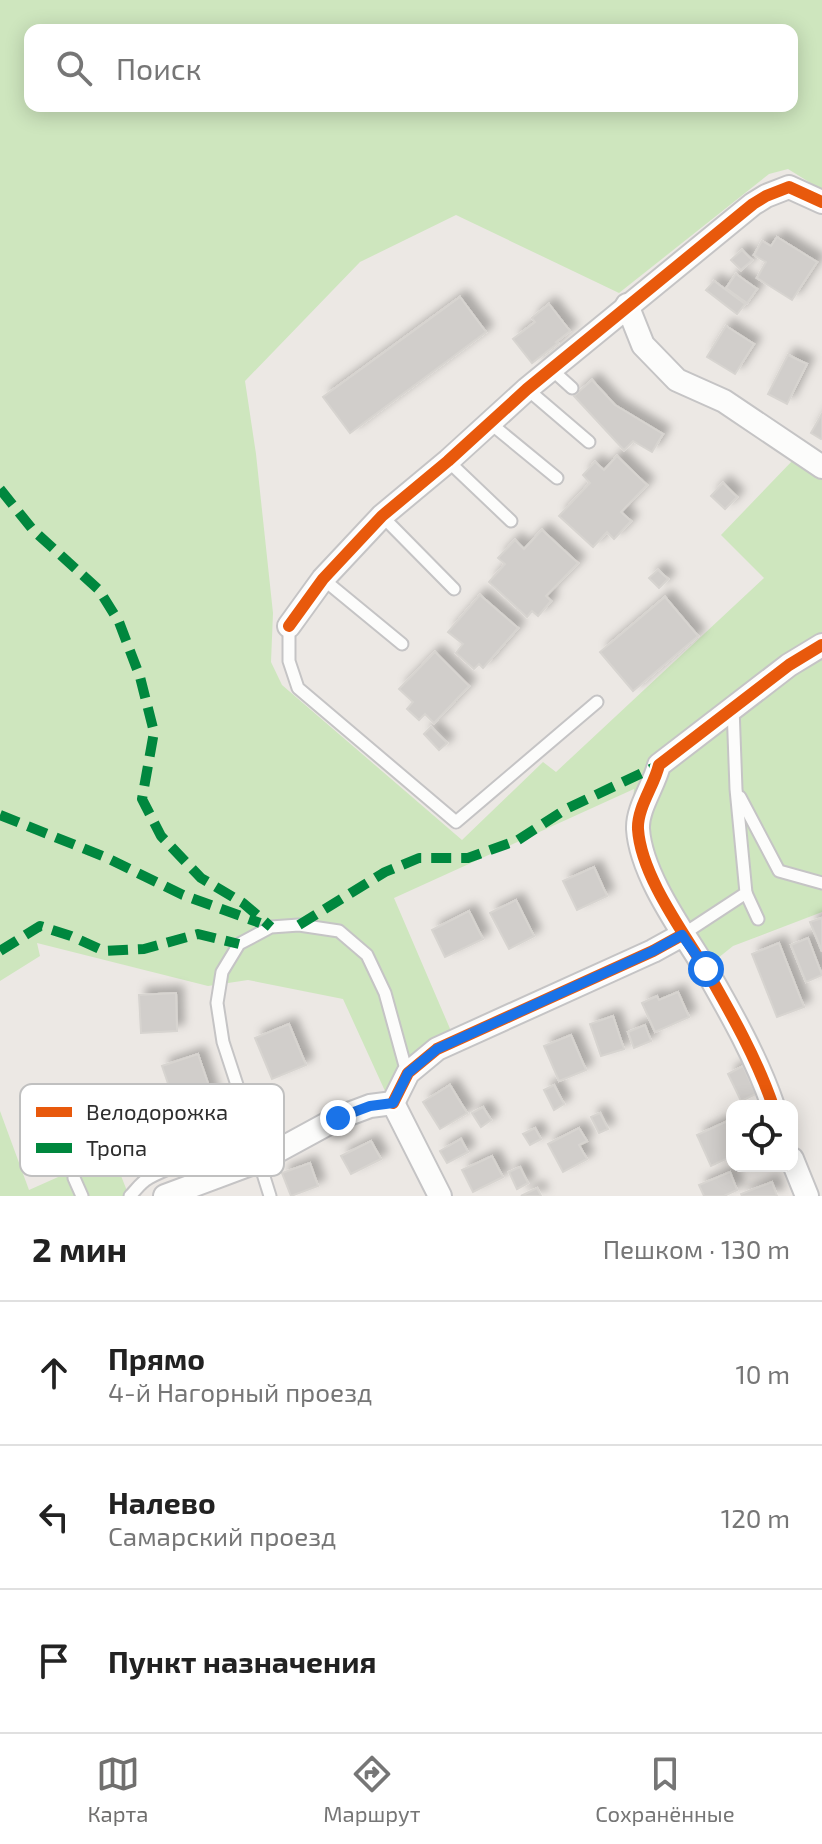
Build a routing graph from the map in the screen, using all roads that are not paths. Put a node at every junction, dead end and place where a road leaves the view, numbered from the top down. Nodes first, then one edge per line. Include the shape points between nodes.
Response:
1 (822, 202) edge
2 (627, 305) junction
3 (551, 369) junction
4 (572, 388) dead end
5 (527, 389) junction
6 (490, 423) junction
7 (589, 442) dead end
8 (448, 461) junction
9 (822, 467) edge
10 (557, 478) dead end
11 (382, 516) junction
12 (511, 521) dead end
13 (323, 579) junction
14 (454, 589) dead end
15 (289, 626) joint
16 (402, 644) dead end
17 (822, 645) edge
18 (597, 702) dead end
19 (733, 707) junction
20 (736, 789) junction
21 (822, 883) edge
22 (746, 893) junction
23 (758, 919) dead end
24 (682, 935) junction
25 (408, 1073) junction
26 (237, 1084) edge
27 (770, 1100) edge
28 (393, 1103) junction
29 (284, 1147) edge
30 (797, 1172) edge
31 (153, 1176) edge
32 (219, 1176) edge
33 (264, 1176) edge
34 (74, 1178) dead end
35 (82, 1196) edge
36 (130, 1196) edge
37 (165, 1196) edge
38 (270, 1196) edge
39 (440, 1196) edge
40 (807, 1196) edge

1 - 2 street via 789,187 766,196
2 - 3 street
2 - 9 street via 643,345 677,380 724,401
3 - 4 lane
3 - 5 street
5 - 6 street
5 - 7 lane
6 - 8 street
6 - 10 lane
8 - 11 street
8 - 12 lane
11 - 13 street
11 - 14 lane
13 - 15 street
13 - 16 lane
15 - 18 lane via 289,661 298,688 456,822
17 - 19 street
19 - 20 lane
19 - 24 street via 659,765 638,827 644,861
20 - 21 lane via 779,871
20 - 22 lane
22 - 23 lane
22 - 24 lane
24 - 25 street via 437,1049
24 - 27 street via 740,1029
25 - 26 lane via 385,993 367,955 339,931 299,925 271,927 239,944 222,972 217,1003
25 - 28 street
28 - 29 street via 338,1118
28 - 39 street
30 - 40 street
31 - 36 lane
32 - 37 street
33 - 38 lane
34 - 35 lane

